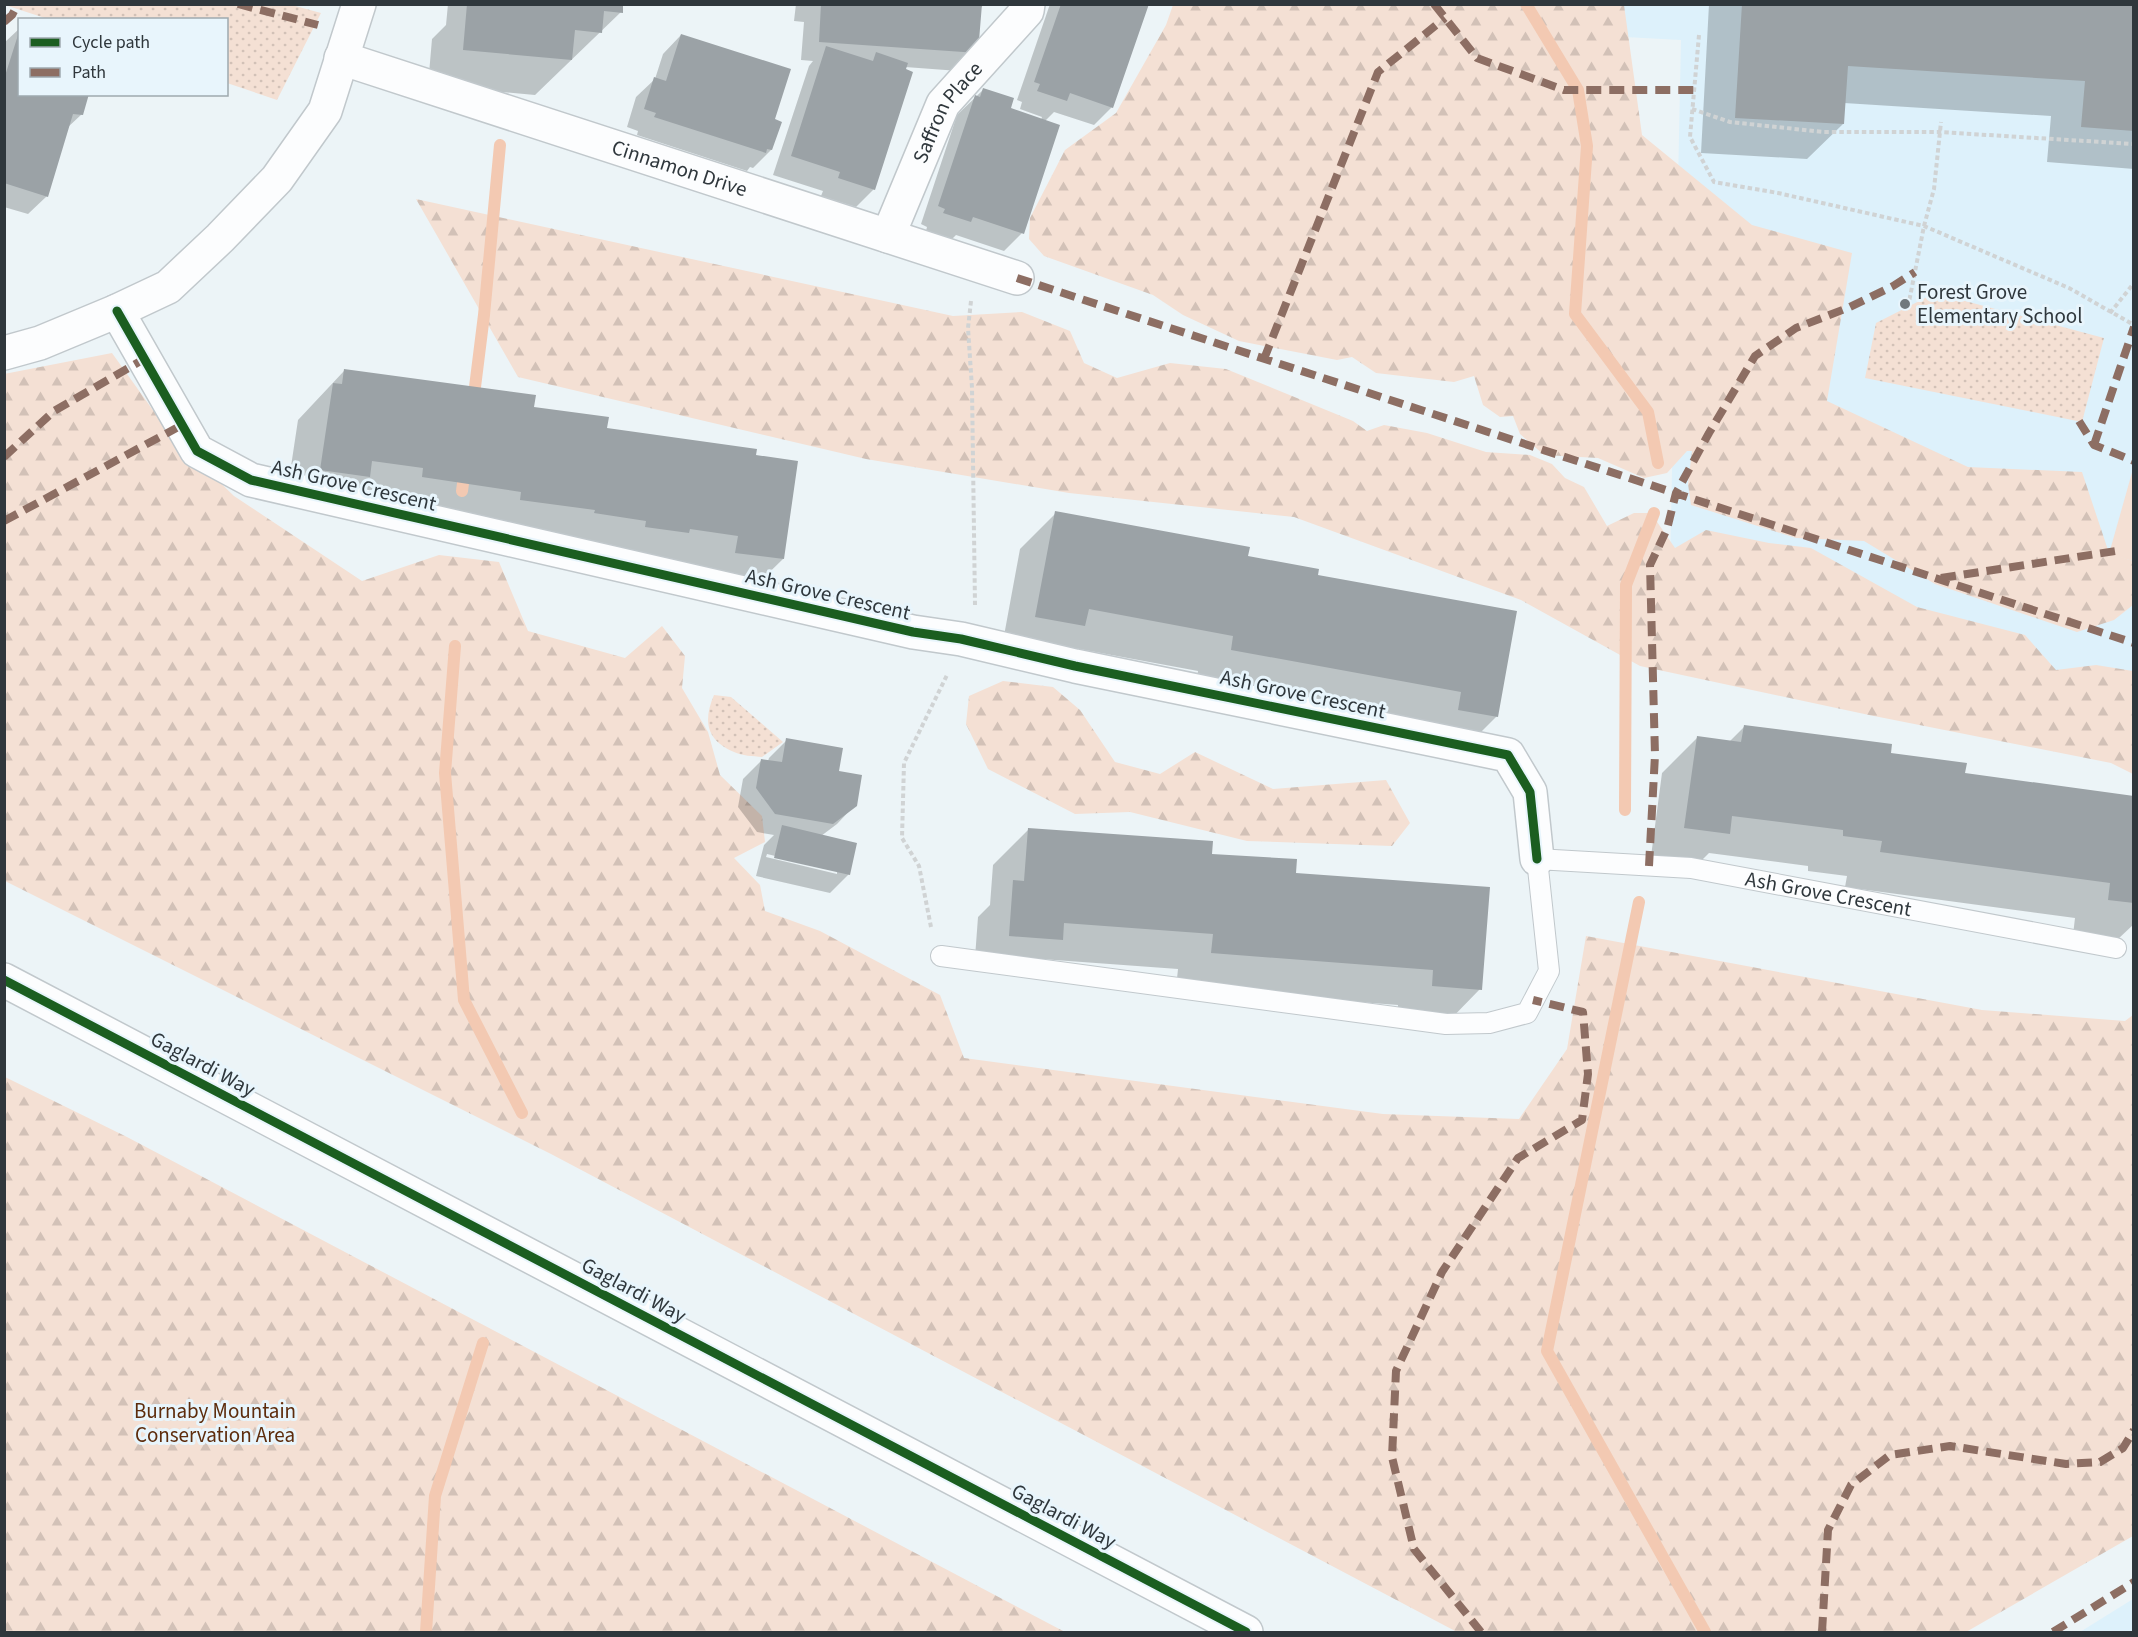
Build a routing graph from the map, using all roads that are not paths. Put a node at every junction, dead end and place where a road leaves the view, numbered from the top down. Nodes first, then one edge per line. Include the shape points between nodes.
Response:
1 (359, 4) edge
2 (1028, 4) edge
3 (341, 58) junction
4 (888, 236) junction
5 (1017, 278) dead end
6 (117, 311) junction
7 (4, 353) edge
8 (1537, 859) junction
9 (2116, 948) dead end
10 (941, 956) road end
11 (4, 980) edge
12 (1246, 1632) edge

1 - 3 street
2 - 4 street, Saffron Place via 1027,11 943,104
3 - 4 street, Cinnamon Drive
3 - 6 street via 325,111 277,179 168,286
4 - 5 street, Cinnamon Drive
6 - 7 street via 40,343
6 - 8 street, Ash Grove Crescent via 197,450 251,480 914,632 1508,755 1530,792
8 - 9 lane, Ash Grove Crescent via 1691,868
8 - 10 lane, Ash Grove Crescent via 1549,971 1527,1013 1489,1023 1446,1024
11 - 12 street, Gaglardi Way

